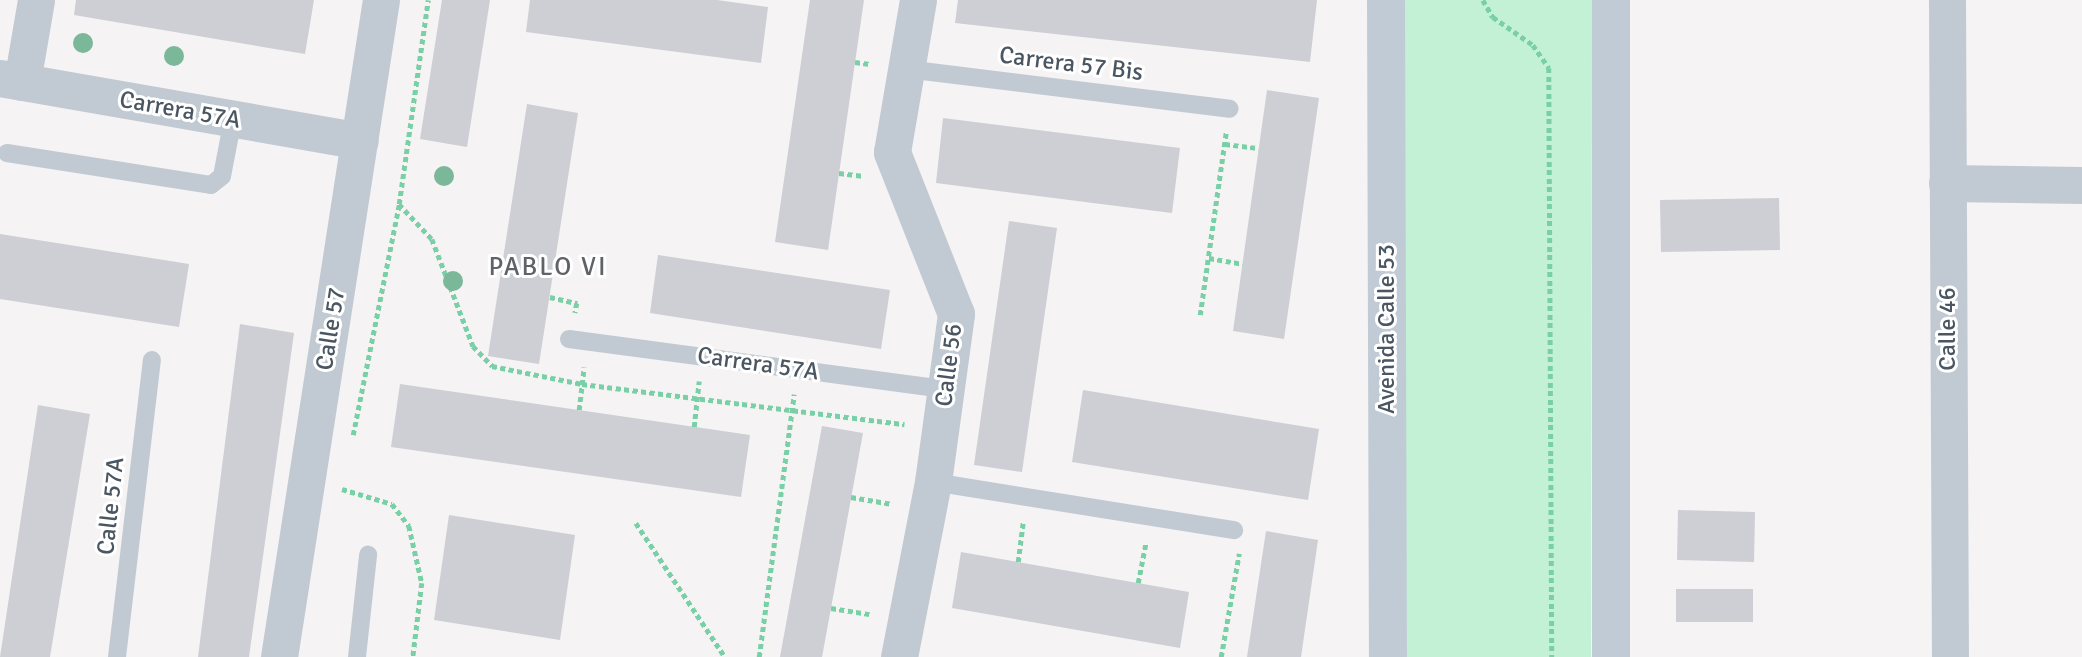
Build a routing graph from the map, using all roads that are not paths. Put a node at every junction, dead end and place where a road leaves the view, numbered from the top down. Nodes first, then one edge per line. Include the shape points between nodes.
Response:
1 (36, 0) edge
2 (381, 0) edge
3 (918, 0) edge
4 (1386, 0) edge
5 (1611, 0) edge
6 (1947, 0) edge
7 (906, 69) junction
8 (11, 80) edge
9 (1230, 109) road end
10 (233, 119) junction
11 (360, 141) junction
12 (7, 153) dead end
13 (1947, 183) junction
14 (2082, 185) edge
15 (569, 339) dead end
16 (152, 360) dead end
17 (946, 389) junction
18 (933, 482) junction
19 (1234, 530) road end
20 (368, 555) dead end
21 (117, 657) edge
22 (279, 657) edge
23 (357, 657) edge
24 (899, 657) edge
25 (1388, 657) edge
26 (1611, 657) edge
27 (1950, 657) edge

1 - 8 street
2 - 11 street, Calle 57
3 - 7 street, Calle 56
4 - 25 main road, Avenida Calle 53
5 - 26 main road
6 - 13 street, Calle 46
7 - 9 lane, Carrera 57 Bis
7 - 17 street, Calle 56 via 892,152 956,314
8 - 10 street, Carrera 57A
10 - 11 street, Carrera 57A
10 - 12 lane via 222,176 211,185
11 - 22 street, Calle 57
13 - 14 street
13 - 27 street, Calle 46
15 - 17 lane, Carrera 57A
16 - 21 lane, Calle 57A
17 - 18 street, Calle 56
18 - 19 lane
18 - 24 street, Calle 56
20 - 23 lane

